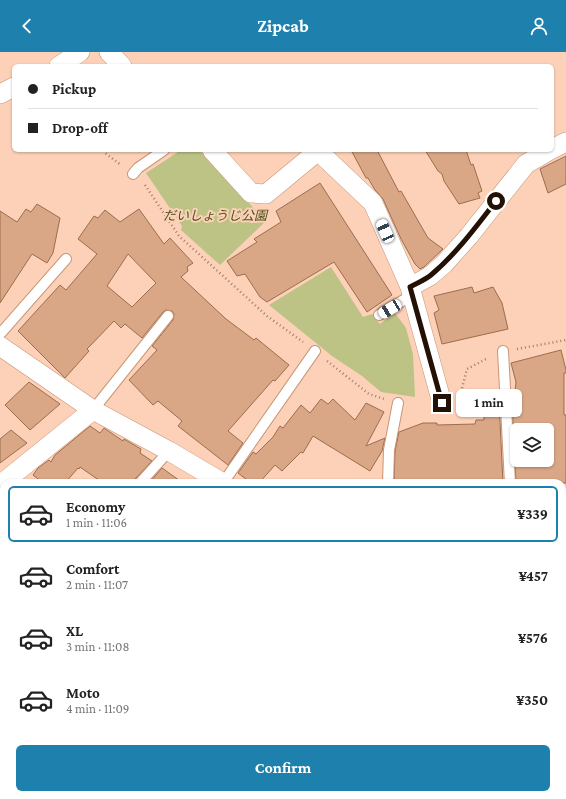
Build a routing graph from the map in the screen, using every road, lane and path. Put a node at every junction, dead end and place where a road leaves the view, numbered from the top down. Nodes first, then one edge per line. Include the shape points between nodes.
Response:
1 (80, 52) edge
2 (109, 52) edge
3 (61, 64) edge
4 (120, 64) edge
5 (12, 88) edge
6 (0, 94) edge
7 (566, 142) edge
8 (554, 148) edge
9 (105, 152) edge
10 (161, 152) edge
11 (214, 152) edge
12 (317, 152) edge
13 (319, 152) edge
14 (546, 152) edge
15 (133, 174) junction
16 (66, 258) dead end
17 (411, 291) junction
18 (379, 315) dead end
19 (168, 316) dead end
20 (0, 334) edge
21 (566, 340) edge
22 (0, 346) edge
23 (315, 351) junction
24 (503, 351) junction
25 (398, 403) joint
26 (442, 403) joint
27 (93, 410) junction
28 (169, 451) junction
29 (7, 479) edge
30 (144, 479) edge
31 (216, 479) edge
32 (226, 479) edge
33 (388, 479) edge
34 (510, 479) edge

1 - 3 street
2 - 4 street
5 - 6 street
7 - 8 street
9 - 15 path
10 - 15 lane
11 - 12 street via 251,193 266,194
13 - 17 street via 373,202
14 - 17 street via 526,164 444,264
15 - 23 path via 143,183 179,236 267,316
16 - 20 lane
17 - 18 lane
17 - 26 street
19 - 27 lane
21 - 24 path
22 - 27 street
23 - 25 path via 369,394
23 - 32 lane
24 - 26 path via 467,369 459,398
24 - 34 lane
25 - 33 lane via 389,450
27 - 28 street
27 - 29 street
28 - 30 lane
28 - 31 street

